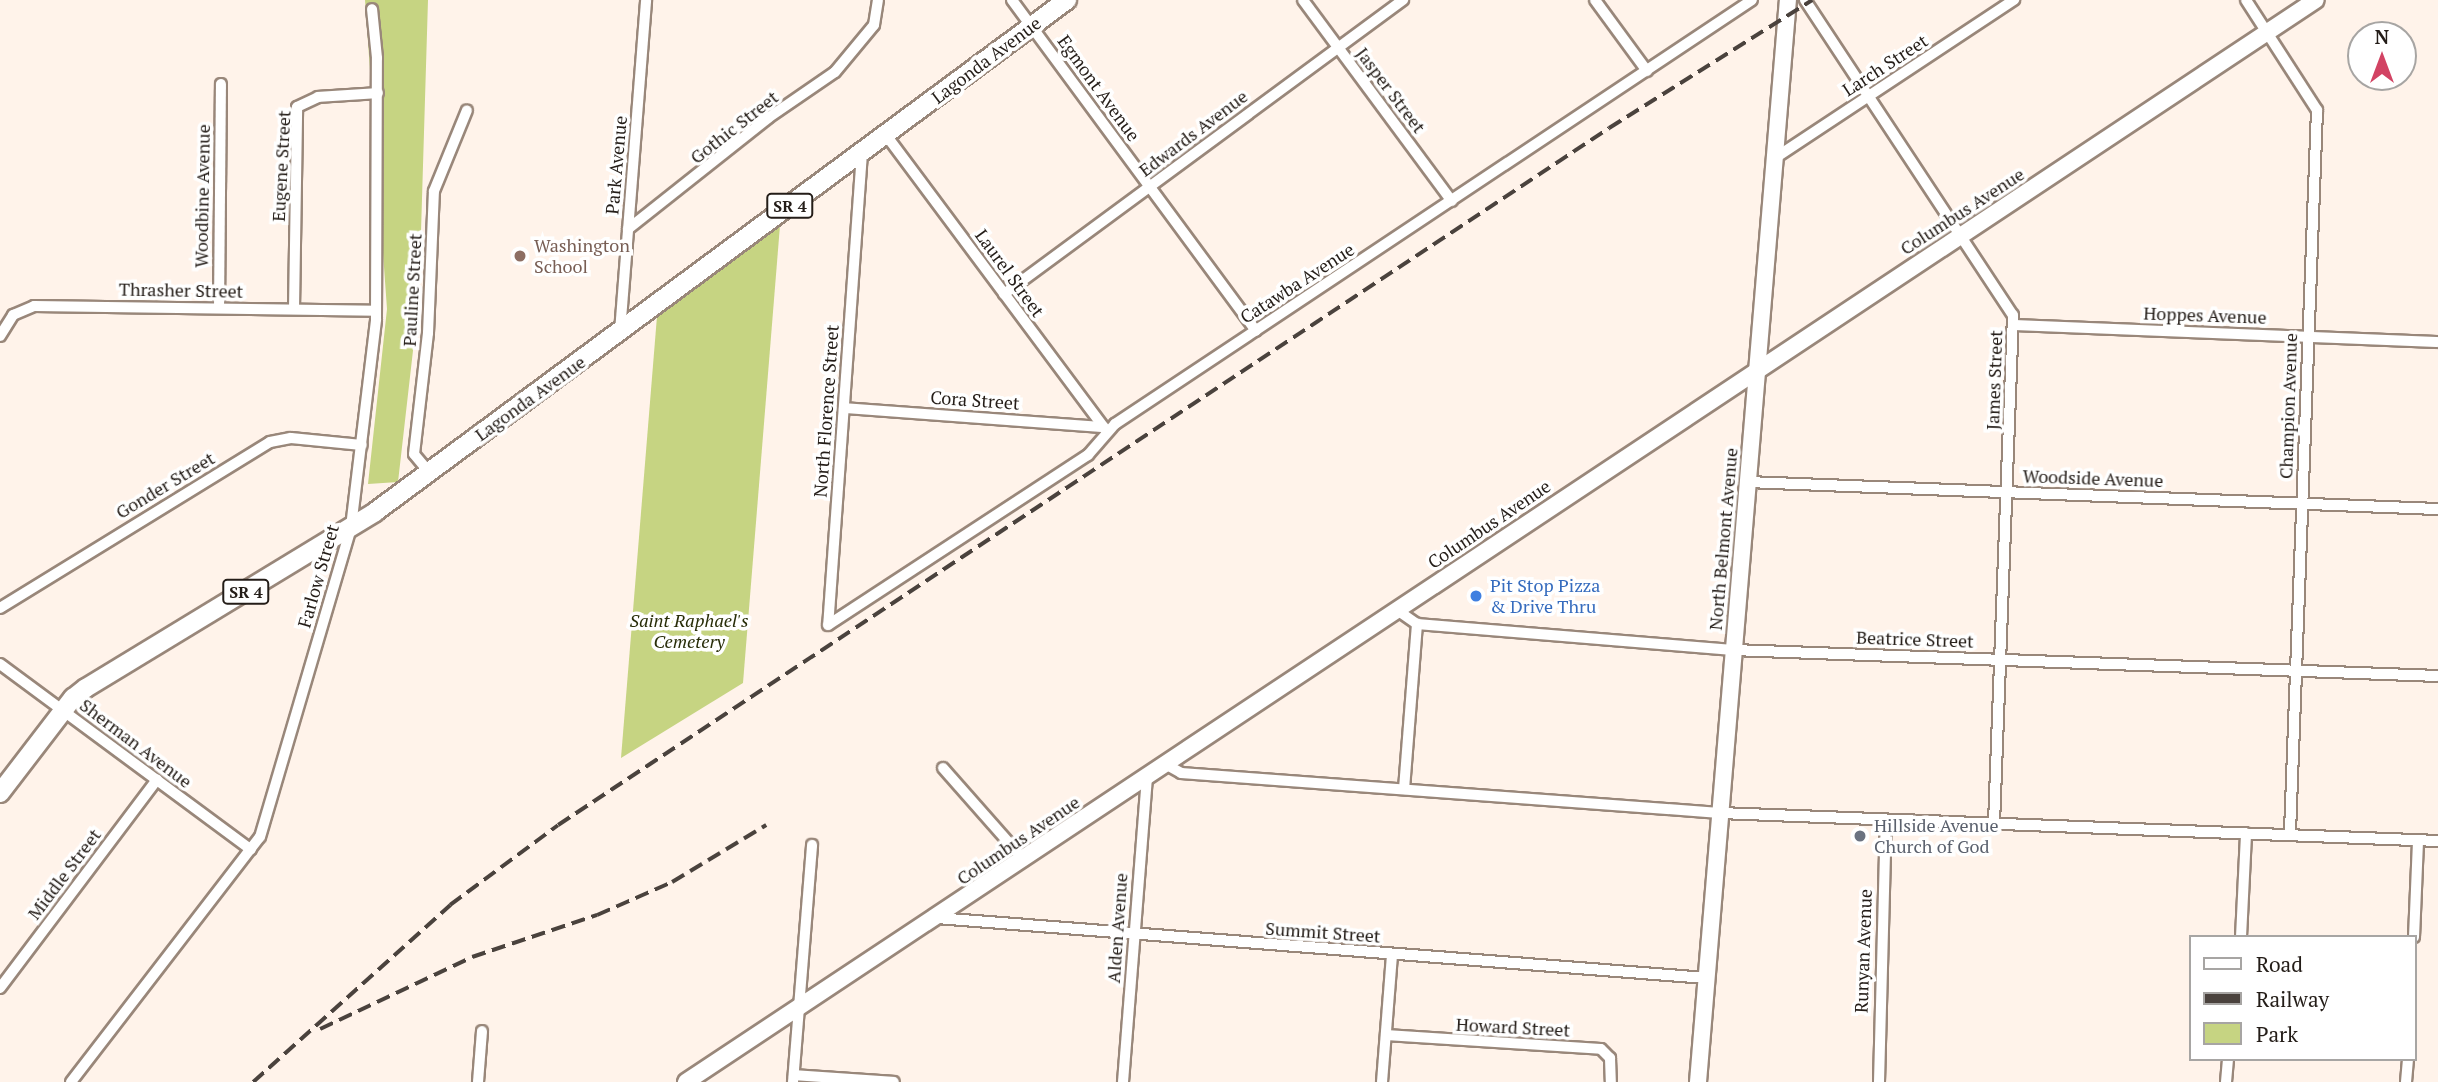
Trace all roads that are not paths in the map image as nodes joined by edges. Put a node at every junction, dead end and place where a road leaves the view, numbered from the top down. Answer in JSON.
{"nodes":[{"id":1,"x":646,"y":0,"type":"edge"},
{"id":2,"x":881,"y":0,"type":"edge"},
{"id":3,"x":1012,"y":0,"type":"edge"},
{"id":4,"x":1067,"y":0,"type":"edge"},
{"id":5,"x":1303,"y":0,"type":"edge"},
{"id":6,"x":1404,"y":0,"type":"edge"},
{"id":7,"x":1595,"y":0,"type":"edge"},
{"id":8,"x":1752,"y":0,"type":"edge"},
{"id":9,"x":1788,"y":0,"type":"edge"},
{"id":10,"x":1805,"y":0,"type":"edge"},
{"id":11,"x":2014,"y":0,"type":"edge"},
{"id":12,"x":2246,"y":0,"type":"edge"},
{"id":13,"x":2315,"y":0,"type":"edge"},
{"id":14,"x":372,"y":9,"type":"dead end"},
{"id":15,"x":1031,"y":26,"type":"junction"},
{"id":16,"x":2268,"y":32,"type":"junction"},
{"id":17,"x":1338,"y":48,"type":"junction"},
{"id":18,"x":1647,"y":71,"type":"junction"},
{"id":19,"x":221,"y":84,"type":"dead end"},
{"id":20,"x":378,"y":93,"type":"junction"},
{"id":21,"x":1870,"y":95,"type":"junction"},
{"id":22,"x":467,"y":110,"type":"dead end"},
{"id":23,"x":886,"y":135,"type":"junction"},
{"id":24,"x":862,"y":153,"type":"junction"},
{"id":25,"x":1775,"y":158,"type":"junction"},
{"id":26,"x":1150,"y":187,"type":"junction"},
{"id":27,"x":1452,"y":201,"type":"junction"},
{"id":28,"x":628,"y":229,"type":"junction"},
{"id":29,"x":1963,"y":234,"type":"junction"},
{"id":30,"x":1004,"y":294,"type":"junction"},
{"id":31,"x":219,"y":308,"type":"junction"},
{"id":32,"x":294,"y":309,"type":"junction"},
{"id":33,"x":376,"y":311,"type":"junction"},
{"id":34,"x":2013,"y":325,"type":"junction"},
{"id":35,"x":1256,"y":331,"type":"junction"},
{"id":36,"x":620,"y":332,"type":"junction"},
{"id":37,"x":0,"y":336,"type":"edge"},
{"id":38,"x":2308,"y":337,"type":"junction"},
{"id":39,"x":2438,"y":342,"type":"edge"},
{"id":40,"x":1757,"y":369,"type":"junction"},
{"id":41,"x":844,"y":408,"type":"junction"},
{"id":42,"x":1105,"y":429,"type":"junction"},
{"id":43,"x":362,"y":445,"type":"junction"},
{"id":44,"x":429,"y":472,"type":"junction"},
{"id":45,"x":1747,"y":482,"type":"junction"},
{"id":46,"x":2007,"y":492,"type":"junction"},
{"id":47,"x":2301,"y":504,"type":"junction"},
{"id":48,"x":2438,"y":509,"type":"edge"},
{"id":49,"x":351,"y":527,"type":"junction"},
{"id":50,"x":867,"y":599,"type":"joint"},
{"id":51,"x":0,"y":608,"type":"edge"},
{"id":52,"x":1397,"y":610,"type":"junction"},
{"id":53,"x":1418,"y":624,"type":"junction"},
{"id":54,"x":1733,"y":650,"type":"junction"},
{"id":55,"x":2000,"y":660,"type":"junction"},
{"id":56,"x":0,"y":664,"type":"edge"},
{"id":57,"x":2295,"y":671,"type":"junction"},
{"id":58,"x":2438,"y":676,"type":"edge"},
{"id":59,"x":63,"y":710,"type":"junction"},
{"id":60,"x":1165,"y":764,"type":"junction"},
{"id":61,"x":943,"y":768,"type":"dead end"},
{"id":62,"x":1147,"y":777,"type":"junction"},
{"id":63,"x":157,"y":780,"type":"junction"},
{"id":64,"x":1405,"y":789,"type":"junction"},
{"id":65,"x":0,"y":793,"type":"edge"},
{"id":66,"x":1720,"y":813,"type":"junction"},
{"id":67,"x":1886,"y":820,"type":"junction"},
{"id":68,"x":1994,"y":824,"type":"junction"},
{"id":69,"x":2246,"y":833,"type":"junction"},
{"id":70,"x":2290,"y":834,"type":"junction"},
{"id":71,"x":2418,"y":840,"type":"junction"},
{"id":72,"x":2438,"y":841,"type":"edge"},
{"id":73,"x":812,"y":845,"type":"dead end"},
{"id":74,"x":251,"y":850,"type":"junction"},
{"id":75,"x":1024,"y":860,"type":"junction"},
{"id":76,"x":937,"y":918,"type":"junction"},
{"id":77,"x":1134,"y":935,"type":"junction"},
{"id":78,"x":2241,"y":935,"type":"edge"},
{"id":79,"x":2414,"y":935,"type":"edge"},
{"id":80,"x":1392,"y":954,"type":"junction"},
{"id":81,"x":1707,"y":978,"type":"junction"},
{"id":82,"x":0,"y":988,"type":"edge"},
{"id":83,"x":799,"y":1008,"type":"junction"},
{"id":84,"x":482,"y":1031,"type":"dead end"},
{"id":85,"x":1386,"y":1035,"type":"junction"},
{"id":86,"x":2228,"y":1061,"type":"edge"},
{"id":87,"x":2408,"y":1061,"type":"edge"},
{"id":88,"x":793,"y":1078,"type":"edge"},
{"id":89,"x":71,"y":1082,"type":"edge"},
{"id":90,"x":478,"y":1082,"type":"edge"},
{"id":91,"x":686,"y":1082,"type":"edge"},
{"id":92,"x":894,"y":1082,"type":"edge"},
{"id":93,"x":1124,"y":1082,"type":"edge"},
{"id":94,"x":1382,"y":1082,"type":"edge"},
{"id":95,"x":1611,"y":1082,"type":"edge"},
{"id":96,"x":1698,"y":1082,"type":"edge"},
{"id":97,"x":1879,"y":1082,"type":"edge"},
{"id":98,"x":2226,"y":1082,"type":"edge"},
{"id":99,"x":2406,"y":1082,"type":"edge"}],
"edges":[{"from":1,"to":28,"type":"street","name":"Park Avenue"},
{"from":2,"to":28,"type":"street","name":"Gothic Street"},
{"from":3,"to":15,"type":"street","name":"Egmont Avenue"},
{"from":4,"to":15,"type":"main road","name":"Lagonda Avenue","number":"SR 4"},
{"from":5,"to":17,"type":"street","name":"Jasper Street"},
{"from":6,"to":17,"type":"street","name":"Edwards Avenue"},
{"from":7,"to":18,"type":"street"},
{"from":8,"to":18,"type":"street","name":"Catawba Avenue"},
{"from":9,"to":25,"type":"street","name":"North Belmont Avenue"},
{"from":10,"to":21,"type":"street","name":"James Street"},
{"from":11,"to":21,"type":"street","name":"Larch Street"},
{"from":12,"to":16,"type":"street","name":"Champion Avenue"},
{"from":13,"to":16,"type":"street","name":"Columbus Avenue"},
{"from":14,"to":20,"type":"street","name":"Farlow Street"},
{"from":15,"to":23,"type":"main road","name":"Lagonda Avenue","number":"SR 4"},
{"from":15,"to":26,"type":"street","name":"Egmont Avenue"},
{"from":16,"to":29,"type":"street","name":"Columbus Avenue"},
{"from":16,"to":38,"type":"street","name":"Champion Avenue"},
{"from":17,"to":26,"type":"street","name":"Edwards Avenue"},
{"from":17,"to":27,"type":"street","name":"Jasper Street"},
{"from":18,"to":27,"type":"street","name":"Catawba Avenue"},
{"from":19,"to":31,"type":"street","name":"Woodbine Avenue"},
{"from":20,"to":32,"type":"street","name":"Eugene Street"},
{"from":20,"to":33,"type":"street","name":"Farlow Street"},
{"from":21,"to":25,"type":"street","name":"Larch Street"},
{"from":21,"to":29,"type":"street","name":"James Street"},
{"from":22,"to":44,"type":"street","name":"Pauline Street"},
{"from":23,"to":24,"type":"main road","name":"Lagonda Avenue","number":"SR 4"},
{"from":23,"to":30,"type":"street","name":"Laurel Street"},
{"from":24,"to":36,"type":"main road","name":"Lagonda Avenue","number":"SR 4"},
{"from":24,"to":41,"type":"street","name":"North Florence Street"},
{"from":25,"to":40,"type":"street","name":"North Belmont Avenue"},
{"from":26,"to":30,"type":"street","name":"Edwards Avenue"},
{"from":26,"to":35,"type":"street","name":"Egmont Avenue"},
{"from":27,"to":35,"type":"street","name":"Catawba Avenue"},
{"from":28,"to":36,"type":"street","name":"Park Avenue"},
{"from":29,"to":34,"type":"street","name":"James Street"},
{"from":29,"to":40,"type":"street","name":"Columbus Avenue"},
{"from":30,"to":42,"type":"street","name":"Laurel Street"},
{"from":31,"to":32,"type":"street","name":"Thrasher Street"},
{"from":31,"to":37,"type":"street","name":"Thrasher Street"},
{"from":32,"to":33,"type":"street","name":"Thrasher Street"},
{"from":33,"to":43,"type":"street","name":"Farlow Street"},
{"from":34,"to":38,"type":"street","name":"Hoppes Avenue"},
{"from":34,"to":46,"type":"street","name":"James Street"},
{"from":35,"to":42,"type":"street","name":"Catawba Avenue"},
{"from":36,"to":44,"type":"main road","name":"Lagonda Avenue","number":"SR 4"},
{"from":38,"to":39,"type":"street","name":"Hoppes Avenue"},
{"from":38,"to":47,"type":"street","name":"Champion Avenue"},
{"from":40,"to":45,"type":"street","name":"North Belmont Avenue"},
{"from":40,"to":52,"type":"street","name":"Columbus Avenue"},
{"from":41,"to":42,"type":"street","name":"Cora Street"},
{"from":41,"to":50,"type":"street","name":"North Florence Street"},
{"from":42,"to":50,"type":"street","name":"Catawba Avenue"},
{"from":43,"to":49,"type":"street","name":"Farlow Street"},
{"from":43,"to":51,"type":"street","name":"Gonder Street"},
{"from":44,"to":49,"type":"main road","name":"Lagonda Avenue","number":"SR 4"},
{"from":45,"to":46,"type":"street","name":"Woodside Avenue"},
{"from":45,"to":54,"type":"street","name":"North Belmont Avenue"},
{"from":46,"to":47,"type":"street","name":"Woodside Avenue"},
{"from":46,"to":55,"type":"street","name":"James Street"},
{"from":47,"to":48,"type":"street","name":"Woodside Avenue"},
{"from":47,"to":57,"type":"street","name":"Champion Avenue"},
{"from":49,"to":59,"type":"main road","name":"Lagonda Avenue","number":"SR 4"},
{"from":49,"to":74,"type":"street","name":"Farlow Street"},
{"from":52,"to":53,"type":"street","name":"Beatrice Street"},
{"from":52,"to":60,"type":"street","name":"Columbus Avenue"},
{"from":53,"to":54,"type":"street","name":"Beatrice Street"},
{"from":53,"to":64,"type":"street"},
{"from":54,"to":55,"type":"street","name":"Beatrice Street"},
{"from":54,"to":66,"type":"street","name":"North Belmont Avenue"},
{"from":55,"to":57,"type":"street","name":"Beatrice Street"},
{"from":55,"to":68,"type":"street","name":"James Street"},
{"from":56,"to":59,"type":"street","name":"Sherman Avenue"},
{"from":57,"to":58,"type":"street","name":"Beatrice Street"},
{"from":57,"to":70,"type":"street","name":"Champion Avenue"},
{"from":59,"to":63,"type":"street","name":"Sherman Avenue"},
{"from":59,"to":65,"type":"main road","name":"Lagonda Avenue","number":"SR 4"},
{"from":60,"to":62,"type":"street","name":"Columbus Avenue"},
{"from":60,"to":64,"type":"street"},
{"from":61,"to":75,"type":"street"},
{"from":62,"to":75,"type":"street","name":"Columbus Avenue"},
{"from":62,"to":77,"type":"street","name":"Alden Avenue"},
{"from":63,"to":74,"type":"street","name":"Sherman Avenue"},
{"from":63,"to":82,"type":"street","name":"Middle Street"},
{"from":64,"to":66,"type":"street"},
{"from":66,"to":67,"type":"street"},
{"from":66,"to":81,"type":"street","name":"North Belmont Avenue"},
{"from":67,"to":68,"type":"street"},
{"from":67,"to":97,"type":"street","name":"Runyan Avenue"},
{"from":68,"to":69,"type":"street"},
{"from":69,"to":70,"type":"street"},
{"from":69,"to":78,"type":"street"},
{"from":70,"to":71,"type":"street"},
{"from":71,"to":72,"type":"street"},
{"from":71,"to":79,"type":"street"},
{"from":73,"to":83,"type":"street"},
{"from":74,"to":89,"type":"street","name":"Farlow Street"},
{"from":75,"to":76,"type":"street","name":"Columbus Avenue"},
{"from":76,"to":77,"type":"street","name":"Summit Street"},
{"from":76,"to":83,"type":"street","name":"Columbus Avenue"},
{"from":77,"to":80,"type":"street","name":"Summit Street"},
{"from":77,"to":93,"type":"street","name":"Alden Avenue"},
{"from":80,"to":81,"type":"street","name":"Summit Street"},
{"from":80,"to":85,"type":"street"},
{"from":81,"to":96,"type":"street","name":"North Belmont Avenue"},
{"from":83,"to":88,"type":"street"},
{"from":83,"to":91,"type":"street","name":"Columbus Avenue"},
{"from":84,"to":90,"type":"street"},
{"from":85,"to":94,"type":"street"},
{"from":85,"to":95,"type":"street","name":"Howard Street"},
{"from":86,"to":98,"type":"street"},
{"from":87,"to":99,"type":"street"},
{"from":88,"to":92,"type":"street"}]}
